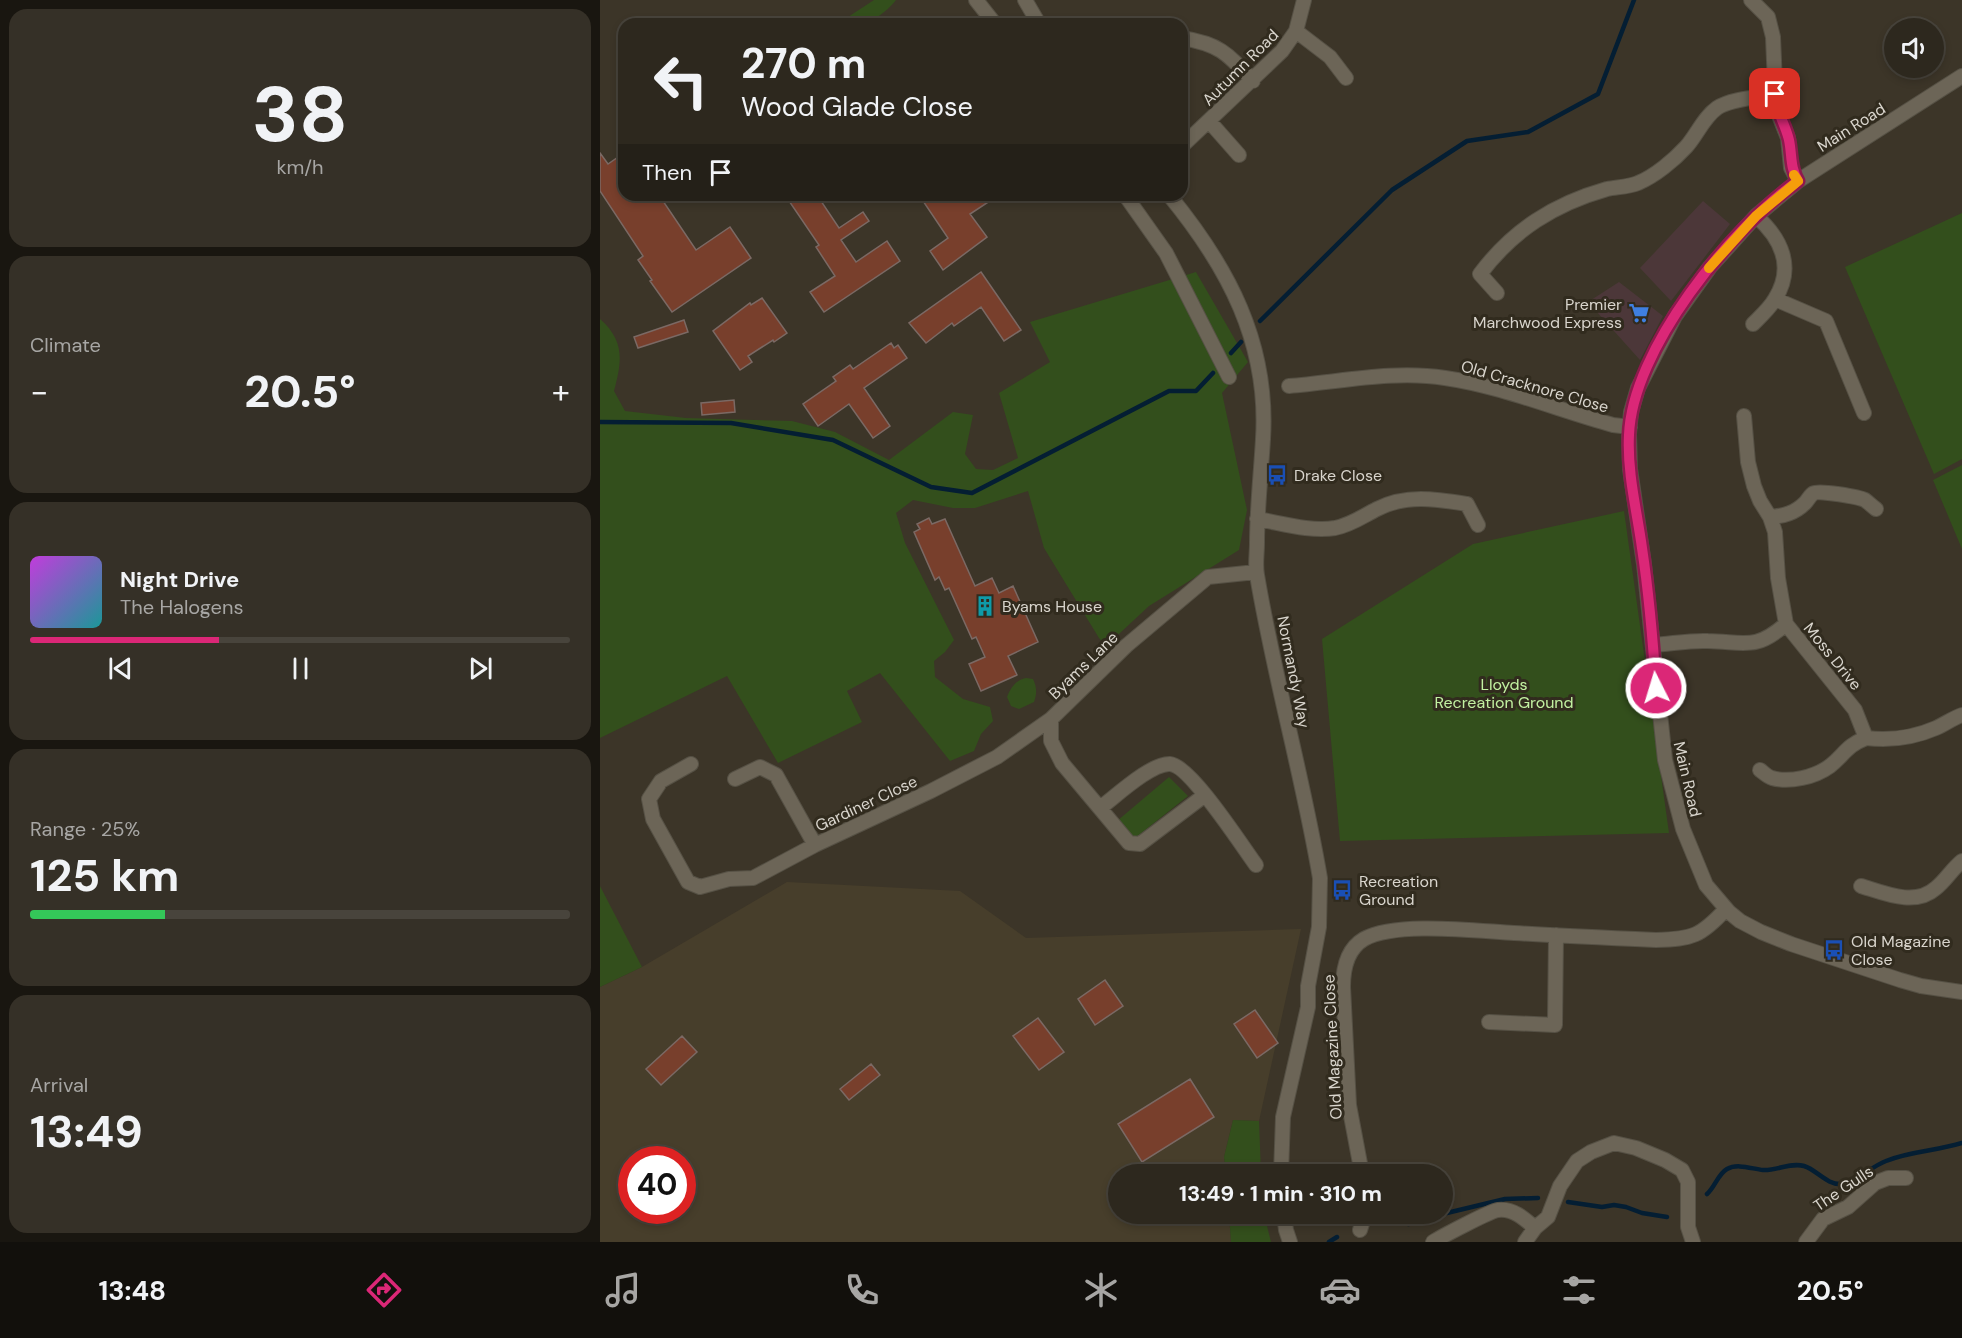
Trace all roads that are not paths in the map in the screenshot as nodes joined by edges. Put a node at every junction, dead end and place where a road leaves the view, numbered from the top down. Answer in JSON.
{"nodes":[{"id":1,"x":976,"y":0,"type":"edge"},
{"id":2,"x":1025,"y":0,"type":"edge"},
{"id":3,"x":1304,"y":0,"type":"edge"},
{"id":4,"x":1751,"y":0,"type":"edge"},
{"id":5,"x":990,"y":18,"type":"edge"},
{"id":6,"x":1036,"y":18,"type":"edge"},
{"id":7,"x":1296,"y":31,"type":"junction"},
{"id":8,"x":1188,"y":39,"type":"edge"},
{"id":9,"x":1962,"y":76,"type":"edge"},
{"id":10,"x":1346,"y":78,"type":"dead end"},
{"id":11,"x":1253,"y":81,"type":"junction"},
{"id":12,"x":1775,"y":94,"type":"junction"},
{"id":13,"x":1209,"y":122,"type":"junction"},
{"id":14,"x":1188,"y":141,"type":"edge"},
{"id":15,"x":1239,"y":155,"type":"dead end"},
{"id":16,"x":1798,"y":181,"type":"junction"},
{"id":17,"x":1129,"y":201,"type":"edge"},
{"id":18,"x":1174,"y":201,"type":"edge"},
{"id":19,"x":1756,"y":216,"type":"junction"},
{"id":20,"x":1497,"y":293,"type":"dead end"},
{"id":21,"x":1776,"y":299,"type":"junction"},
{"id":22,"x":1753,"y":324,"type":"dead end"},
{"id":23,"x":1229,"y":377,"type":"dead end"},
{"id":24,"x":1289,"y":386,"type":"dead end"},
{"id":25,"x":1864,"y":413,"type":"dead end"},
{"id":26,"x":1744,"y":416,"type":"dead end"},
{"id":27,"x":1630,"y":427,"type":"junction"},
{"id":28,"x":1876,"y":509,"type":"dead end"},
{"id":29,"x":1770,"y":517,"type":"junction"},
{"id":30,"x":1257,"y":519,"type":"junction"},
{"id":31,"x":1478,"y":525,"type":"dead end"},
{"id":32,"x":1256,"y":572,"type":"junction"},
{"id":33,"x":1786,"y":624,"type":"junction"},
{"id":34,"x":1653,"y":645,"type":"junction"},
{"id":35,"x":1962,"y":715,"type":"edge"},
{"id":36,"x":1051,"y":719,"type":"junction"},
{"id":37,"x":1866,"y":738,"type":"junction"},
{"id":38,"x":691,"y":764,"type":"dead end"},
{"id":39,"x":1760,"y":770,"type":"dead end"},
{"id":40,"x":735,"y":779,"type":"dead end"},
{"id":41,"x":931,"y":791,"type":"joint"},
{"id":42,"x":1205,"y":795,"type":"junction"},
{"id":43,"x":1100,"y":808,"type":"junction"},
{"id":44,"x":815,"y":845,"type":"junction"},
{"id":45,"x":1962,"y":861,"type":"edge"},
{"id":46,"x":1256,"y":865,"type":"dead end"},
{"id":47,"x":1861,"y":886,"type":"dead end"},
{"id":48,"x":1726,"y":909,"type":"junction"},
{"id":49,"x":1556,"y":935,"type":"junction"},
{"id":50,"x":1962,"y":992,"type":"edge"},
{"id":51,"x":1489,"y":1022,"type":"dead end"},
{"id":52,"x":1281,"y":1164,"type":"edge"},
{"id":53,"x":1360,"y":1164,"type":"edge"},
{"id":54,"x":1906,"y":1178,"type":"dead end"},
{"id":55,"x":1285,"y":1224,"type":"edge"},
{"id":56,"x":1362,"y":1224,"type":"edge"},
{"id":57,"x":1535,"y":1228,"type":"junction"},
{"id":58,"x":1360,"y":1230,"type":"dead end"},
{"id":59,"x":1290,"y":1242,"type":"edge"},
{"id":60,"x":1433,"y":1242,"type":"edge"},
{"id":61,"x":1525,"y":1242,"type":"edge"},
{"id":62,"x":1693,"y":1242,"type":"edge"},
{"id":63,"x":1806,"y":1242,"type":"edge"}],
"edges":[{"from":1,"to":5,"type":"street"},
{"from":2,"to":6,"type":"street"},
{"from":3,"to":7,"type":"street","name":"Autumn Road"},
{"from":4,"to":12,"type":"street"},
{"from":7,"to":10,"type":"street"},
{"from":7,"to":11,"type":"street","name":"Autumn Road"},
{"from":8,"to":11,"type":"street"},
{"from":9,"to":16,"type":"street","name":"Main Road"},
{"from":11,"to":13,"type":"street","name":"Autumn Road"},
{"from":12,"to":16,"type":"street"},
{"from":12,"to":20,"type":"street"},
{"from":13,"to":14,"type":"street","name":"Autumn Road"},
{"from":13,"to":15,"type":"street"},
{"from":16,"to":19,"type":"street","name":"Main Road"},
{"from":17,"to":23,"type":"street"},
{"from":18,"to":30,"type":"street","name":"Normandy Way"},
{"from":19,"to":21,"type":"street"},
{"from":19,"to":27,"type":"street","name":"Main Road"},
{"from":21,"to":22,"type":"street"},
{"from":21,"to":25,"type":"street"},
{"from":24,"to":27,"type":"street","name":"Old Cracknore Close"},
{"from":26,"to":29,"type":"street"},
{"from":27,"to":34,"type":"street","name":"Main Road"},
{"from":28,"to":29,"type":"street"},
{"from":29,"to":33,"type":"street"},
{"from":30,"to":31,"type":"street"},
{"from":30,"to":32,"type":"street","name":"Normandy Way"},
{"from":32,"to":36,"type":"street","name":"Byams Lane"},
{"from":32,"to":52,"type":"street","name":"Normandy Way"},
{"from":33,"to":34,"type":"street","name":"Moss Drive"},
{"from":33,"to":37,"type":"street","name":"Moss Drive"},
{"from":34,"to":48,"type":"street","name":"Main Road"},
{"from":35,"to":37,"type":"street"},
{"from":36,"to":41,"type":"street","name":"Byams Lane"},
{"from":36,"to":43,"type":"street"},
{"from":37,"to":39,"type":"street"},
{"from":38,"to":44,"type":"street","name":"Gardiner Close"},
{"from":40,"to":44,"type":"street","name":"Gardiner Close"},
{"from":41,"to":44,"type":"street","name":"Gardiner Close"},
{"from":42,"to":43,"type":"street"},
{"from":42,"to":43,"type":"street"},
{"from":42,"to":46,"type":"street"},
{"from":45,"to":47,"type":"street"},
{"from":48,"to":49,"type":"street","name":"Old Magazine Close"},
{"from":48,"to":50,"type":"street","name":"Main Road"},
{"from":49,"to":51,"type":"street"},
{"from":49,"to":53,"type":"street","name":"Old Magazine Close"},
{"from":54,"to":63,"type":"street","name":"The Gulls"},
{"from":55,"to":59,"type":"street"},
{"from":56,"to":58,"type":"street"},
{"from":57,"to":60,"type":"street"},
{"from":57,"to":61,"type":"street"},
{"from":57,"to":62,"type":"street"}]}
